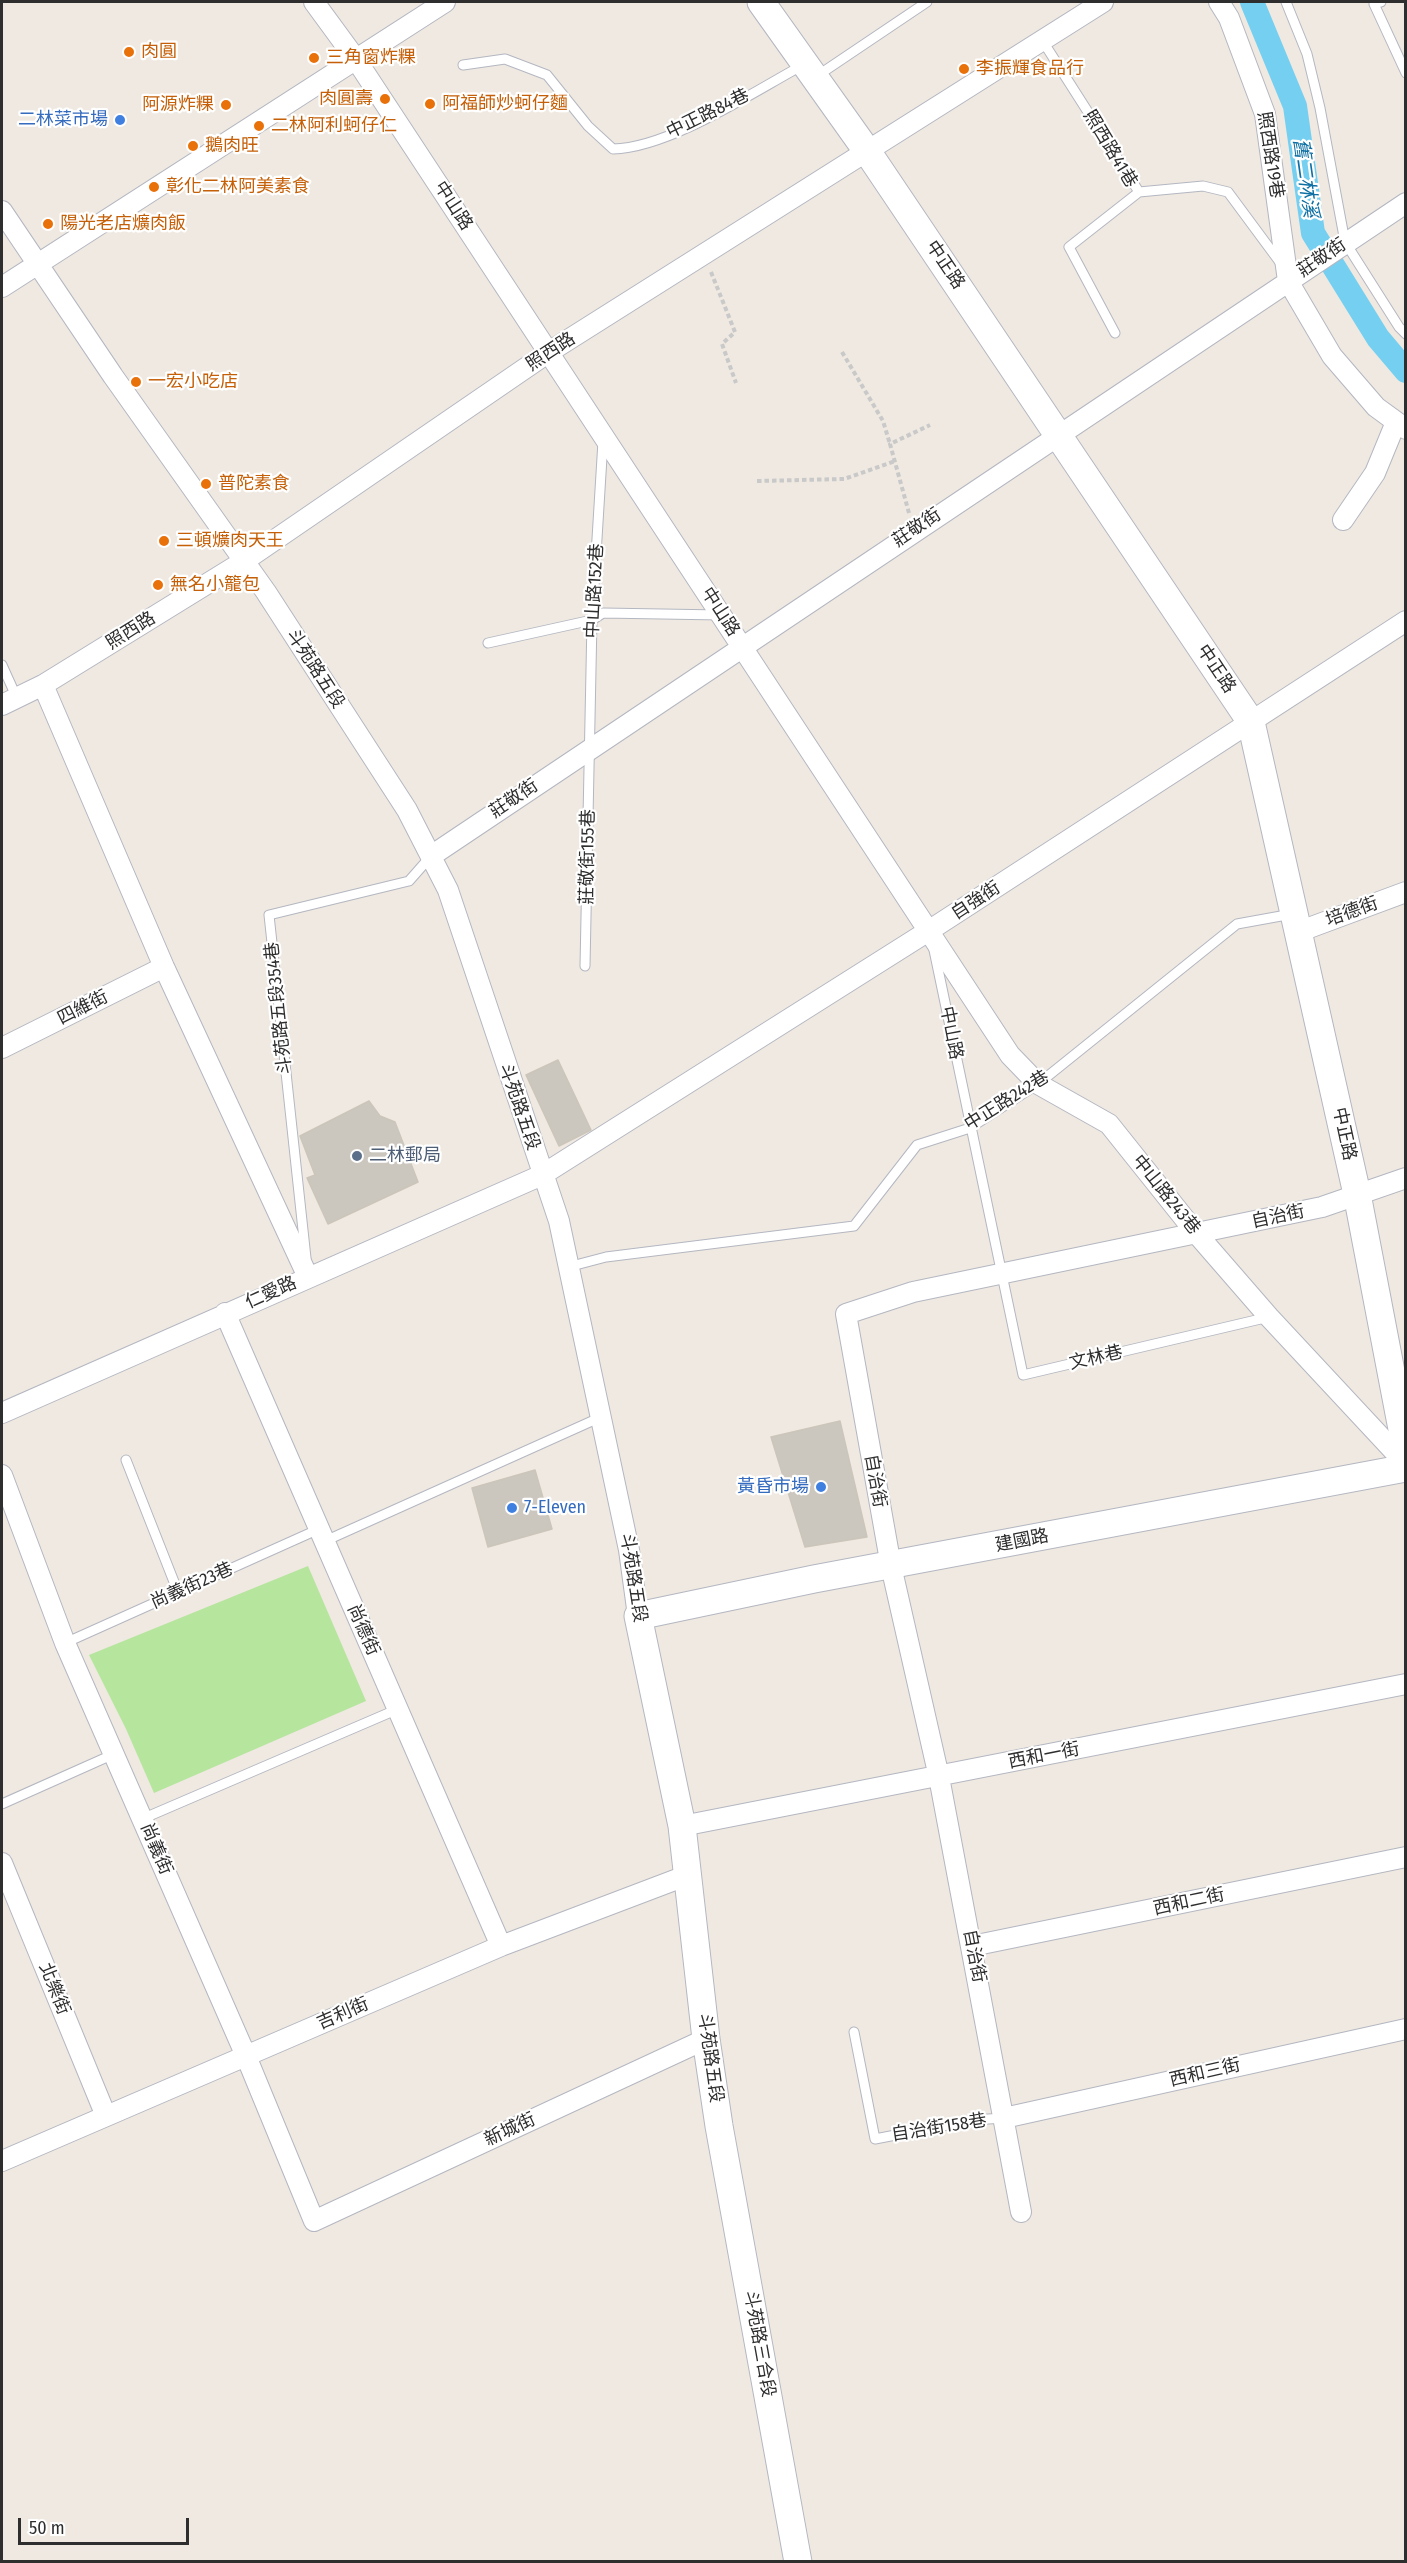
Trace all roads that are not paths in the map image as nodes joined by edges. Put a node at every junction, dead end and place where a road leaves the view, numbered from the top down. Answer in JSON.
{"nodes":[{"id":1,"x":314,"y":2,"type":"edge"},
{"id":2,"x":445,"y":2,"type":"edge"},
{"id":3,"x":761,"y":2,"type":"edge"},
{"id":4,"x":927,"y":2,"type":"edge"},
{"id":5,"x":1103,"y":2,"type":"edge"},
{"id":6,"x":1219,"y":2,"type":"edge"},
{"id":7,"x":1286,"y":2,"type":"edge"},
{"id":8,"x":1381,"y":2,"type":"edge"},
{"id":9,"x":1042,"y":40,"type":"junction"},
{"id":10,"x":355,"y":58,"type":"junction"},
{"id":11,"x":464,"y":65,"type":"dead end"},
{"id":12,"x":810,"y":71,"type":"junction"},
{"id":13,"x":1406,"y":73,"type":"edge"},
{"id":14,"x":867,"y":151,"type":"junction"},
{"id":15,"x":1139,"y":192,"type":"junction"},
{"id":16,"x":1404,"y":206,"type":"edge"},
{"id":17,"x":2,"y":211,"type":"edge"},
{"id":18,"x":1344,"y":242,"type":"junction"},
{"id":19,"x":37,"y":263,"type":"junction"},
{"id":20,"x":1287,"y":277,"type":"junction"},
{"id":21,"x":2,"y":287,"type":"edge"},
{"id":22,"x":1115,"y":333,"type":"dead end"},
{"id":23,"x":1406,"y":334,"type":"edge"},
{"id":24,"x":549,"y":352,"type":"junction"},
{"id":25,"x":1401,"y":425,"type":"edge"},
{"id":26,"x":1060,"y":434,"type":"junction"},
{"id":27,"x":604,"y":435,"type":"junction"},
{"id":28,"x":1343,"y":520,"type":"dead end"},
{"id":29,"x":244,"y":561,"type":"junction"},
{"id":30,"x":722,"y":615,"type":"junction"},
{"id":31,"x":592,"y":620,"type":"junction"},
{"id":32,"x":1406,"y":621,"type":"edge"},
{"id":33,"x":488,"y":643,"type":"dead end"},
{"id":34,"x":742,"y":645,"type":"junction"},
{"id":35,"x":2,"y":665,"type":"edge"},
{"id":36,"x":43,"y":685,"type":"junction"},
{"id":37,"x":9,"y":701,"type":"edge"},
{"id":38,"x":1251,"y":722,"type":"junction"},
{"id":39,"x":591,"y":747,"type":"junction"},
{"id":40,"x":430,"y":856,"type":"junction"},
{"id":41,"x":1406,"y":892,"type":"edge"},
{"id":42,"x":1296,"y":923,"type":"junction"},
{"id":43,"x":930,"y":930,"type":"junction"},
{"id":44,"x":585,"y":966,"type":"dead end"},
{"id":45,"x":164,"y":967,"type":"junction"},
{"id":46,"x":2,"y":1048,"type":"edge"},
{"id":47,"x":1038,"y":1084,"type":"junction"},
{"id":48,"x":970,"y":1128,"type":"junction"},
{"id":49,"x":542,"y":1175,"type":"junction"},
{"id":50,"x":1406,"y":1178,"type":"edge"},
{"id":51,"x":1357,"y":1194,"type":"junction"},
{"id":52,"x":1196,"y":1233,"type":"junction"},
{"id":53,"x":568,"y":1267,"type":"junction"},
{"id":54,"x":1000,"y":1274,"type":"junction"},
{"id":55,"x":308,"y":1277,"type":"junction"},
{"id":56,"x":225,"y":1313,"type":"junction"},
{"id":57,"x":1269,"y":1317,"type":"junction"},
{"id":58,"x":2,"y":1413,"type":"edge"},
{"id":59,"x":601,"y":1417,"type":"junction"},
{"id":60,"x":1406,"y":1450,"type":"edge"},
{"id":61,"x":126,"y":1460,"type":"dead end"},
{"id":62,"x":1406,"y":1466,"type":"edge"},
{"id":63,"x":2,"y":1475,"type":"edge"},
{"id":64,"x":322,"y":1535,"type":"junction"},
{"id":65,"x":891,"y":1566,"type":"junction"},
{"id":66,"x":178,"y":1592,"type":"junction"},
{"id":67,"x":638,"y":1616,"type":"junction"},
{"id":68,"x":65,"y":1643,"type":"junction"},
{"id":69,"x":1406,"y":1684,"type":"edge"},
{"id":70,"x":398,"y":1709,"type":"junction"},
{"id":71,"x":114,"y":1754,"type":"junction"},
{"id":72,"x":939,"y":1777,"type":"junction"},
{"id":73,"x":2,"y":1804,"type":"edge"},
{"id":74,"x":142,"y":1819,"type":"junction"},
{"id":75,"x":682,"y":1826,"type":"junction"},
{"id":76,"x":1406,"y":1857,"type":"edge"},
{"id":77,"x":2,"y":1863,"type":"edge"},
{"id":78,"x":688,"y":1875,"type":"junction"},
{"id":79,"x":501,"y":1947,"type":"junction"},
{"id":80,"x":972,"y":1947,"type":"junction"},
{"id":81,"x":1406,"y":2029,"type":"edge"},
{"id":82,"x":854,"y":2032,"type":"dead end"},
{"id":83,"x":706,"y":2039,"type":"junction"},
{"id":84,"x":246,"y":2056,"type":"junction"},
{"id":85,"x":106,"y":2116,"type":"junction"},
{"id":86,"x":1004,"y":2118,"type":"junction"},
{"id":87,"x":719,"y":2126,"type":"joint"},
{"id":88,"x":2,"y":2162,"type":"edge"},
{"id":89,"x":1021,"y":2212,"type":"dead end"},
{"id":90,"x":314,"y":2221,"type":"joint"},
{"id":91,"x":798,"y":2562,"type":"edge"}],
"edges":[{"from":1,"to":10,"type":"street","name":"中山路"},
{"from":2,"to":10,"type":"street"},
{"from":3,"to":12,"type":"main road","name":"中正路"},
{"from":4,"to":12,"type":"lane","name":"中正路84巷"},
{"from":5,"to":9,"type":"street","name":"照西路"},
{"from":6,"to":20,"type":"street","name":"照西路19巷"},
{"from":7,"to":18,"type":"lane"},
{"from":8,"to":13,"type":"lane"},
{"from":9,"to":14,"type":"street","name":"照西路"},
{"from":9,"to":15,"type":"lane","name":"照西路41巷"},
{"from":10,"to":19,"type":"street"},
{"from":10,"to":24,"type":"street","name":"中山路"},
{"from":11,"to":12,"type":"lane","name":"中正路84巷"},
{"from":12,"to":14,"type":"main road","name":"中正路"},
{"from":14,"to":24,"type":"street","name":"照西路"},
{"from":14,"to":26,"type":"main road","name":"中正路"},
{"from":15,"to":20,"type":"lane"},
{"from":15,"to":22,"type":"lane","name":"照西路41巷"},
{"from":16,"to":18,"type":"street","name":"莊敬街"},
{"from":17,"to":19,"type":"street","name":"斗苑路五段"},
{"from":18,"to":20,"type":"street","name":"莊敬街"},
{"from":18,"to":23,"type":"lane"},
{"from":19,"to":21,"type":"street"},
{"from":19,"to":29,"type":"street","name":"斗苑路五段"},
{"from":20,"to":25,"type":"street"},
{"from":20,"to":26,"type":"street","name":"莊敬街"},
{"from":24,"to":27,"type":"street","name":"中山路"},
{"from":24,"to":29,"type":"street","name":"照西路"},
{"from":25,"to":28,"type":"street"},
{"from":26,"to":34,"type":"street","name":"莊敬街"},
{"from":26,"to":38,"type":"main road","name":"中正路"},
{"from":27,"to":30,"type":"street","name":"中山路"},
{"from":27,"to":31,"type":"lane","name":"中山路152巷"},
{"from":29,"to":36,"type":"street","name":"照西路"},
{"from":29,"to":40,"type":"street","name":"斗苑路五段"},
{"from":30,"to":31,"type":"lane"},
{"from":30,"to":34,"type":"street","name":"中山路"},
{"from":31,"to":33,"type":"lane"},
{"from":31,"to":39,"type":"lane","name":"中山路152巷"},
{"from":32,"to":38,"type":"street","name":"自強街"},
{"from":34,"to":39,"type":"street","name":"莊敬街"},
{"from":34,"to":43,"type":"street","name":"中山路"},
{"from":35,"to":37,"type":"lane"},
{"from":36,"to":37,"type":"street","name":"照西路"},
{"from":36,"to":45,"type":"street"},
{"from":38,"to":42,"type":"main road","name":"中正路"},
{"from":38,"to":43,"type":"street","name":"自強街"},
{"from":39,"to":40,"type":"street","name":"莊敬街"},
{"from":39,"to":44,"type":"lane","name":"莊敬街155巷"},
{"from":40,"to":49,"type":"street","name":"斗苑路五段"},
{"from":40,"to":55,"type":"lane","name":"斗苑路五段354巷"},
{"from":41,"to":42,"type":"street","name":"培德街"},
{"from":42,"to":47,"type":"lane","name":"中正路242巷"},
{"from":42,"to":51,"type":"main road","name":"中正路"},
{"from":43,"to":47,"type":"street","name":"中山路243巷"},
{"from":43,"to":48,"type":"lane","name":"中山路"},
{"from":43,"to":49,"type":"street","name":"自強街"},
{"from":45,"to":46,"type":"street","name":"四維街"},
{"from":45,"to":55,"type":"street"},
{"from":47,"to":48,"type":"lane","name":"中正路242巷"},
{"from":47,"to":52,"type":"street","name":"中山路243巷"},
{"from":48,"to":53,"type":"lane","name":"中正路242巷"},
{"from":48,"to":54,"type":"lane","name":"中山路"},
{"from":49,"to":53,"type":"street","name":"斗苑路五段"},
{"from":49,"to":55,"type":"street","name":"仁愛路"},
{"from":50,"to":51,"type":"street","name":"自治街"},
{"from":51,"to":52,"type":"street","name":"自治街"},
{"from":51,"to":60,"type":"main road","name":"中正路"},
{"from":52,"to":54,"type":"street","name":"自治街"},
{"from":52,"to":57,"type":"street","name":"中山路243巷"},
{"from":53,"to":59,"type":"street","name":"斗苑路五段"},
{"from":54,"to":57,"type":"lane","name":"文林巷"},
{"from":54,"to":65,"type":"street","name":"自治街"},
{"from":55,"to":56,"type":"street","name":"仁愛路"},
{"from":56,"to":58,"type":"street","name":"仁愛路"},
{"from":56,"to":64,"type":"street","name":"尚德街"},
{"from":57,"to":62,"type":"street","name":"中山路243巷"},
{"from":59,"to":64,"type":"lane","name":"尚義街23巷"},
{"from":59,"to":67,"type":"street","name":"斗苑路五段"},
{"from":61,"to":66,"type":"lane"},
{"from":62,"to":65,"type":"main road","name":"建國路"},
{"from":63,"to":68,"type":"street","name":"尚義街"},
{"from":64,"to":66,"type":"lane","name":"尚義街23巷"},
{"from":64,"to":70,"type":"street","name":"尚德街"},
{"from":65,"to":67,"type":"main road","name":"建國路"},
{"from":65,"to":72,"type":"street","name":"自治街"},
{"from":66,"to":68,"type":"lane","name":"尚義街23巷"},
{"from":67,"to":75,"type":"main road","name":"斗苑路五段"},
{"from":68,"to":71,"type":"street","name":"尚義街"},
{"from":69,"to":72,"type":"street","name":"西和一街"},
{"from":70,"to":74,"type":"lane"},
{"from":70,"to":79,"type":"street","name":"尚德街"},
{"from":71,"to":73,"type":"lane"},
{"from":71,"to":74,"type":"street","name":"尚義街"},
{"from":72,"to":75,"type":"street","name":"西和一街"},
{"from":72,"to":80,"type":"street","name":"自治街"},
{"from":74,"to":84,"type":"street","name":"尚義街"},
{"from":75,"to":78,"type":"main road","name":"斗苑路五段"},
{"from":76,"to":80,"type":"street","name":"西和二街"},
{"from":77,"to":85,"type":"street","name":"北樂街"},
{"from":78,"to":79,"type":"street","name":"吉利街"},
{"from":78,"to":83,"type":"main road","name":"斗苑路五段"},
{"from":79,"to":84,"type":"street","name":"吉利街"},
{"from":80,"to":86,"type":"street","name":"自治街"},
{"from":81,"to":86,"type":"street","name":"西和三街"},
{"from":82,"to":86,"type":"lane","name":"自治街158巷"},
{"from":83,"to":87,"type":"main road","name":"斗苑路五段"},
{"from":83,"to":90,"type":"street","name":"新城街"},
{"from":84,"to":85,"type":"street","name":"吉利街"},
{"from":84,"to":90,"type":"street","name":"尚義街"},
{"from":85,"to":88,"type":"street","name":"吉利街"},
{"from":86,"to":89,"type":"street","name":"自治街"},
{"from":87,"to":91,"type":"main road","name":"斗苑路三合段"}]}
